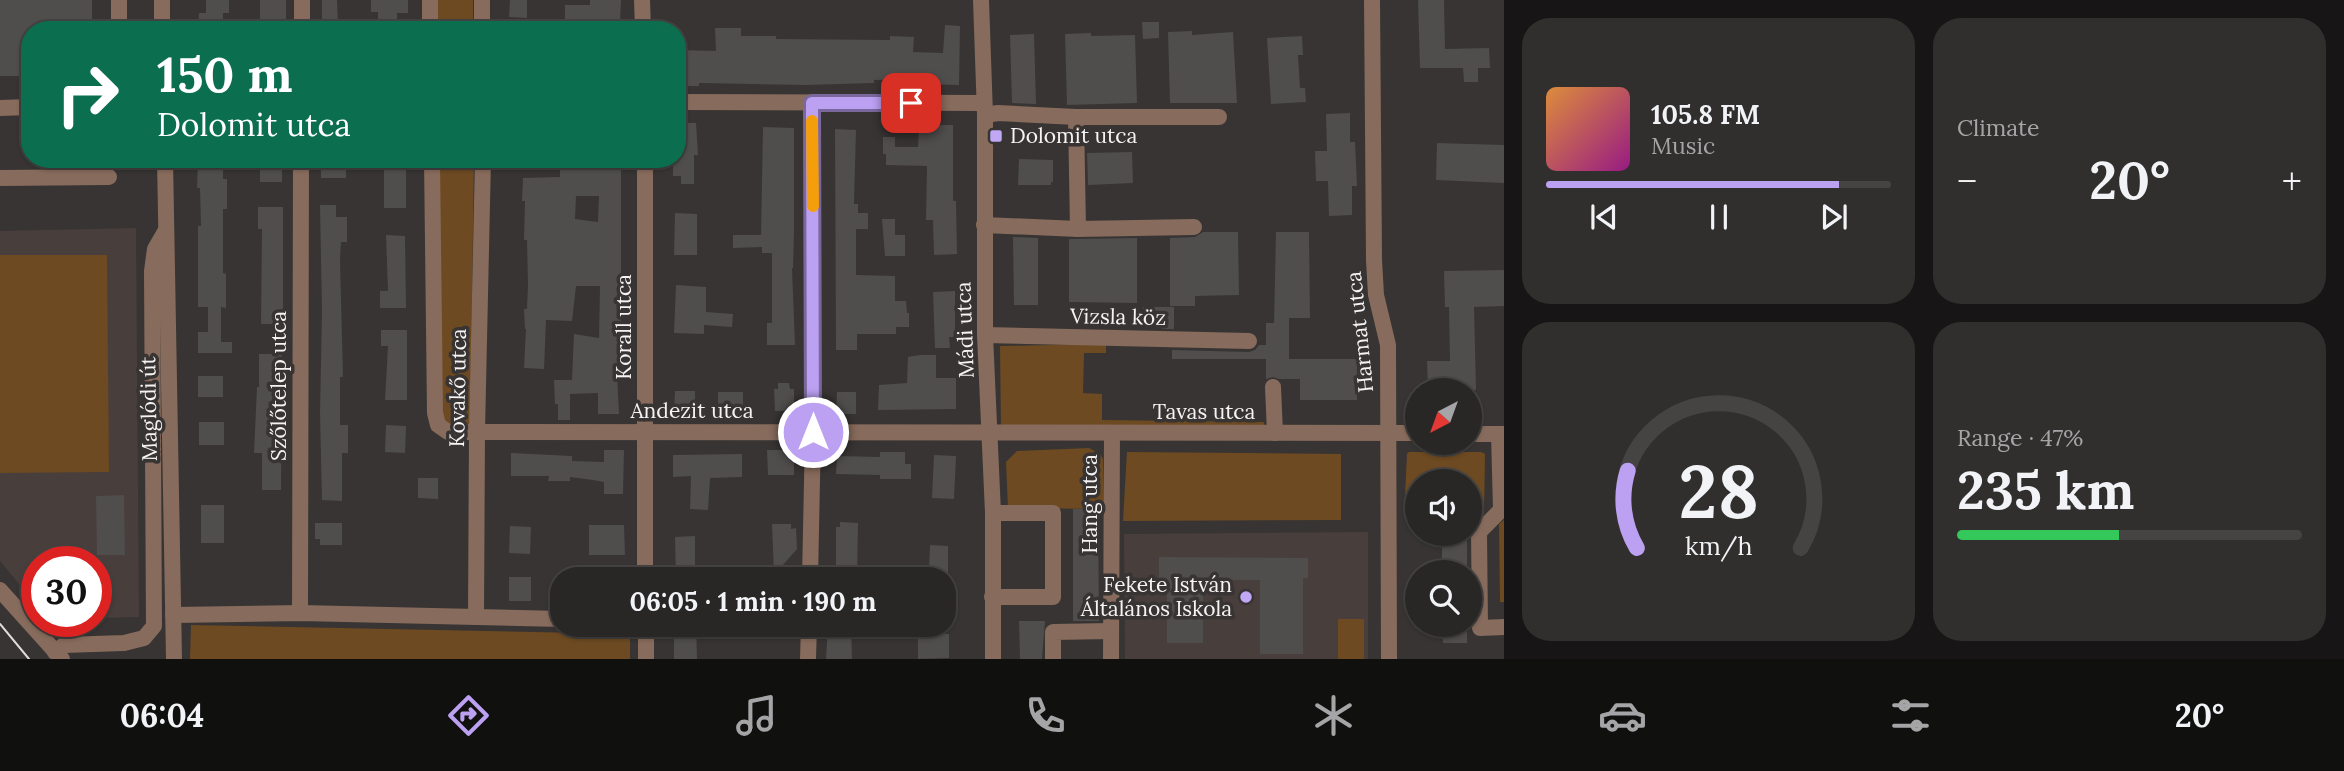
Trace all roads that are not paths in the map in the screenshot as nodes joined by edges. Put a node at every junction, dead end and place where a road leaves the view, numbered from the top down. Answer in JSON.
{"nodes":[{"id":1,"x":119,"y":0,"type":"edge"},
{"id":2,"x":162,"y":0,"type":"edge"},
{"id":3,"x":302,"y":0,"type":"edge"},
{"id":4,"x":430,"y":0,"type":"edge"},
{"id":5,"x":482,"y":0,"type":"edge"},
{"id":6,"x":642,"y":0,"type":"edge"},
{"id":7,"x":981,"y":0,"type":"edge"},
{"id":8,"x":1372,"y":0,"type":"edge"},
{"id":9,"x":119,"y":21,"type":"edge"},
{"id":10,"x":162,"y":21,"type":"edge"},
{"id":11,"x":302,"y":21,"type":"edge"},
{"id":12,"x":430,"y":21,"type":"edge"},
{"id":13,"x":482,"y":21,"type":"edge"},
{"id":14,"x":643,"y":21,"type":"edge"},
{"id":15,"x":686,"y":102,"type":"edge"},
{"id":16,"x":812,"y":103,"type":"junction"},
{"id":17,"x":21,"y":107,"type":"edge"},
{"id":18,"x":0,"y":108,"type":"edge"},
{"id":19,"x":984,"y":109,"type":"junction"},
{"id":20,"x":1076,"y":117,"type":"junction"},
{"id":21,"x":1219,"y":117,"type":"dead end"},
{"id":22,"x":165,"y":168,"type":"edge"},
{"id":23,"x":301,"y":168,"type":"edge"},
{"id":24,"x":432,"y":168,"type":"edge"},
{"id":25,"x":483,"y":168,"type":"edge"},
{"id":26,"x":645,"y":168,"type":"edge"},
{"id":27,"x":109,"y":177,"type":"dead end"},
{"id":28,"x":0,"y":178,"type":"edge"},
{"id":29,"x":984,"y":225,"type":"junction"},
{"id":30,"x":1194,"y":227,"type":"dead end"},
{"id":31,"x":1078,"y":229,"type":"junction"},
{"id":32,"x":166,"y":230,"type":"junction"},
{"id":33,"x":985,"y":335,"type":"junction"},
{"id":34,"x":1249,"y":341,"type":"dead end"},
{"id":35,"x":1273,"y":387,"type":"dead end"},
{"id":36,"x":477,"y":431,"type":"junction"},
{"id":37,"x":645,"y":432,"type":"junction"},
{"id":38,"x":813,"y":432,"type":"junction"},
{"id":39,"x":990,"y":432,"type":"junction"},
{"id":40,"x":1112,"y":433,"type":"junction"},
{"id":41,"x":1275,"y":433,"type":"junction"},
{"id":42,"x":1403,"y":433,"type":"edge"},
{"id":43,"x":1482,"y":433,"type":"edge"},
{"id":44,"x":1501,"y":434,"type":"edge"},
{"id":45,"x":993,"y":513,"type":"junction"},
{"id":46,"x":645,"y":567,"type":"edge"},
{"id":47,"x":810,"y":567,"type":"edge"},
{"id":48,"x":0,"y":590,"type":"edge"},
{"id":49,"x":992,"y":597,"type":"junction"},
{"id":50,"x":300,"y":614,"type":"junction"},
{"id":51,"x":173,"y":615,"type":"junction"},
{"id":52,"x":476,"y":617,"type":"junction"},
{"id":53,"x":550,"y":619,"type":"edge"},
{"id":54,"x":1504,"y":627,"type":"edge"},
{"id":55,"x":1111,"y":631,"type":"junction"},
{"id":56,"x":646,"y":637,"type":"edge"},
{"id":57,"x":809,"y":637,"type":"edge"},
{"id":58,"x":58,"y":655,"type":"edge"},
{"id":59,"x":174,"y":659,"type":"edge"},
{"id":60,"x":646,"y":659,"type":"edge"},
{"id":61,"x":808,"y":659,"type":"edge"},
{"id":62,"x":993,"y":659,"type":"edge"},
{"id":63,"x":1054,"y":659,"type":"edge"},
{"id":64,"x":1111,"y":659,"type":"edge"},
{"id":65,"x":1389,"y":659,"type":"edge"}],
"edges":[{"from":1,"to":9,"type":"street"},
{"from":2,"to":10,"type":"street"},
{"from":3,"to":11,"type":"street"},
{"from":4,"to":12,"type":"street"},
{"from":5,"to":13,"type":"street"},
{"from":6,"to":14,"type":"street"},
{"from":7,"to":19,"type":"street","name":"Mádi utca"},
{"from":8,"to":42,"type":"street","name":"Harmat utca"},
{"from":15,"to":16,"type":"street"},
{"from":16,"to":19,"type":"street"},
{"from":16,"to":38,"type":"street"},
{"from":17,"to":18,"type":"street"},
{"from":19,"to":20,"type":"street"},
{"from":19,"to":29,"type":"street","name":"Mádi utca"},
{"from":20,"to":21,"type":"street"},
{"from":20,"to":31,"type":"street"},
{"from":22,"to":32,"type":"street","name":"Maglódi út"},
{"from":23,"to":50,"type":"street","name":"Szőlőtelep utca"},
{"from":24,"to":36,"type":"street","name":"Andezit utca"},
{"from":25,"to":36,"type":"street","name":"Kovakő utca"},
{"from":26,"to":37,"type":"street","name":"Korall utca"},
{"from":27,"to":28,"type":"street"},
{"from":29,"to":31,"type":"street"},
{"from":29,"to":33,"type":"street","name":"Mádi utca"},
{"from":30,"to":31,"type":"street"},
{"from":32,"to":51,"type":"street","name":"Maglódi út"},
{"from":32,"to":58,"type":"street"},
{"from":33,"to":34,"type":"street","name":"Vizsla köz"},
{"from":33,"to":39,"type":"street","name":"Mádi utca"},
{"from":35,"to":41,"type":"street"},
{"from":36,"to":37,"type":"street","name":"Andezit utca"},
{"from":36,"to":52,"type":"street","name":"Kovakő utca"},
{"from":37,"to":38,"type":"street","name":"Andezit utca"},
{"from":37,"to":46,"type":"street","name":"Korall utca"},
{"from":38,"to":39,"type":"street","name":"Andezit utca"},
{"from":38,"to":47,"type":"street"},
{"from":39,"to":40,"type":"street","name":"Tavas utca"},
{"from":39,"to":45,"type":"street","name":"Mádi utca"},
{"from":40,"to":41,"type":"street","name":"Tavas utca"},
{"from":40,"to":55,"type":"street","name":"Hang utca"},
{"from":41,"to":42,"type":"street","name":"Tavas utca"},
{"from":42,"to":65,"type":"street","name":"Harmat utca"},
{"from":43,"to":44,"type":"street"},
{"from":44,"to":54,"type":"street"},
{"from":45,"to":49,"type":"street","name":"Mádi utca"},
{"from":45,"to":49,"type":"street"},
{"from":48,"to":58,"type":"street"},
{"from":49,"to":62,"type":"street","name":"Mádi utca"},
{"from":50,"to":51,"type":"street"},
{"from":50,"to":52,"type":"street"},
{"from":51,"to":59,"type":"street","name":"Maglódi út"},
{"from":52,"to":53,"type":"street"},
{"from":55,"to":63,"type":"street"},
{"from":55,"to":64,"type":"street","name":"Hang utca"},
{"from":56,"to":60,"type":"street"},
{"from":57,"to":61,"type":"street"}]}
